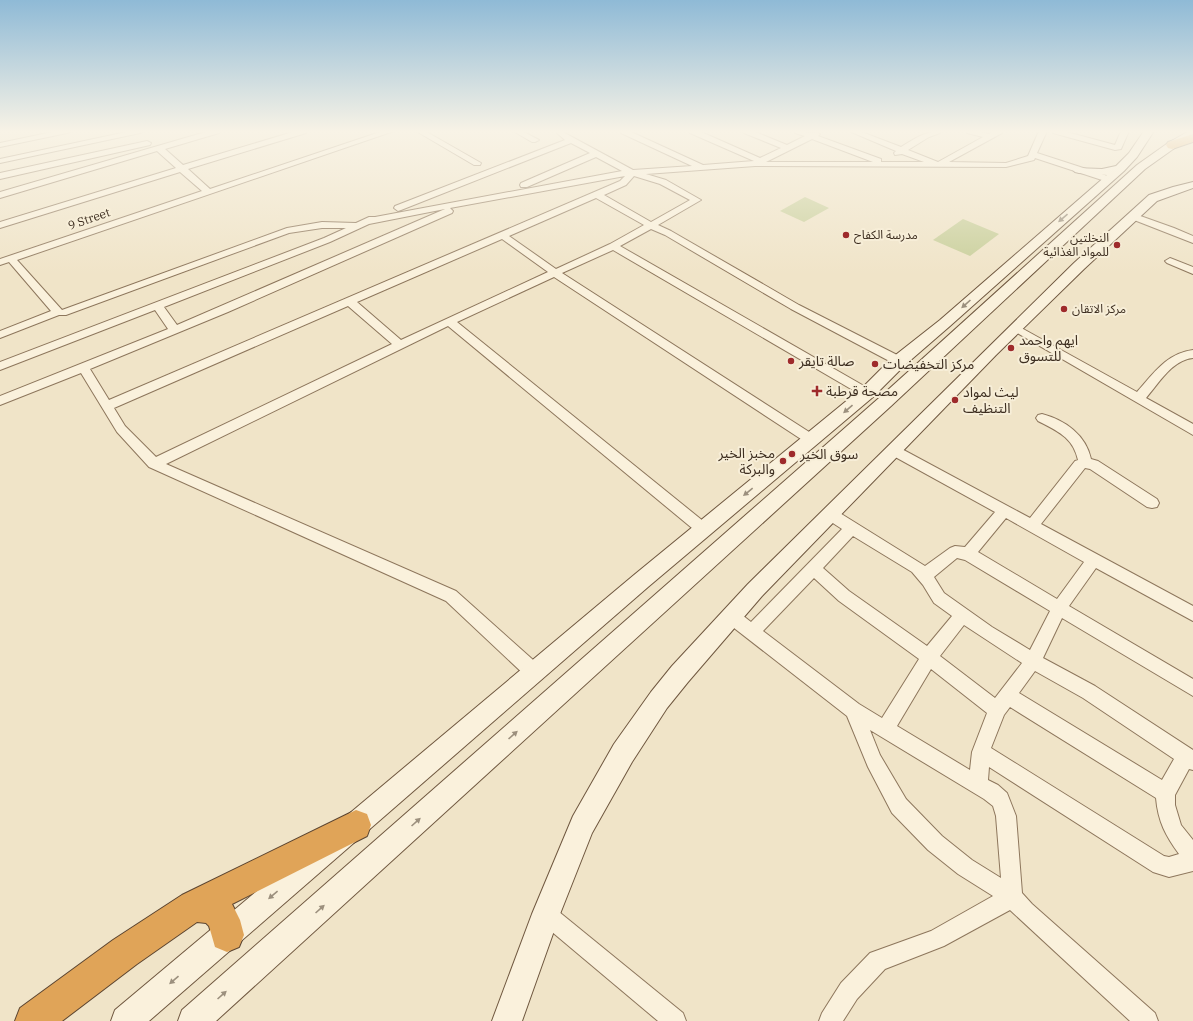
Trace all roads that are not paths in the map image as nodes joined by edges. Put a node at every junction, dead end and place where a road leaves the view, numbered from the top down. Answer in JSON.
{"nodes":[{"id":1,"x":55,"y":179,"type":"edge"},
{"id":2,"x":147,"y":179,"type":"edge"},
{"id":3,"x":193,"y":179,"type":"edge"},
{"id":4,"x":245,"y":179,"type":"edge"},
{"id":5,"x":474,"y":179,"type":"edge"},
{"id":6,"x":539,"y":179,"type":"edge"},
{"id":7,"x":592,"y":179,"type":"edge"},
{"id":8,"x":627,"y":179,"type":"edge"},
{"id":9,"x":651,"y":179,"type":"edge"},
{"id":10,"x":1090,"y":179,"type":"edge"},
{"id":11,"x":1103,"y":179,"type":"edge"},
{"id":12,"x":1113,"y":179,"type":"edge"},
{"id":13,"x":1130,"y":179,"type":"edge"},
{"id":14,"x":1135,"y":179,"type":"edge"},
{"id":15,"x":1193,"y":185,"type":"edge"},
{"id":16,"x":1129,"y":188,"type":"junction"},
{"id":17,"x":208,"y":192,"type":"junction"},
{"id":18,"x":504,"y":194,"type":"junction"},
{"id":19,"x":0,"y":195,"type":"edge"},
{"id":20,"x":598,"y":195,"type":"junction"},
{"id":21,"x":473,"y":200,"type":"junction"},
{"id":22,"x":1132,"y":216,"type":"junction"},
{"id":23,"x":360,"y":224,"type":"junction"},
{"id":24,"x":0,"y":225,"type":"edge"},
{"id":25,"x":650,"y":225,"type":"junction"},
{"id":26,"x":502,"y":235,"type":"junction"},
{"id":27,"x":1193,"y":240,"type":"edge"},
{"id":28,"x":613,"y":246,"type":"junction"},
{"id":29,"x":4,"y":258,"type":"edge"},
{"id":30,"x":1170,"y":261,"type":"dead end"},
{"id":31,"x":1193,"y":271,"type":"edge"},
{"id":32,"x":554,"y":272,"type":"junction"},
{"id":33,"x":350,"y":302,"type":"junction"},
{"id":34,"x":157,"y":305,"type":"junction"},
{"id":35,"x":58,"y":312,"type":"junction"},
{"id":36,"x":449,"y":321,"type":"junction"},
{"id":37,"x":1016,"y":328,"type":"junction"},
{"id":38,"x":175,"y":330,"type":"junction"},
{"id":39,"x":0,"y":335,"type":"edge"},
{"id":40,"x":400,"y":345,"type":"junction"},
{"id":41,"x":1190,"y":351,"type":"edge"},
{"id":42,"x":899,"y":361,"type":"junction"},
{"id":43,"x":0,"y":366,"type":"edge"},
{"id":44,"x":83,"y":367,"type":"junction"},
{"id":45,"x":867,"y":393,"type":"junction"},
{"id":46,"x":1139,"y":398,"type":"junction"},
{"id":47,"x":0,"y":401,"type":"edge"},
{"id":48,"x":107,"y":406,"type":"junction"},
{"id":49,"x":1042,"y":418,"type":"dead end"},
{"id":50,"x":1193,"y":430,"type":"edge"},
{"id":51,"x":812,"y":440,"type":"junction"},
{"id":52,"x":892,"y":450,"type":"junction"},
{"id":53,"x":1085,"y":463,"type":"junction"},
{"id":54,"x":154,"y":464,"type":"junction"},
{"id":55,"x":1152,"y":502,"type":"dead end"},
{"id":56,"x":1004,"y":511,"type":"junction"},
{"id":57,"x":830,"y":514,"type":"junction"},
{"id":58,"x":1032,"y":526,"type":"junction"},
{"id":59,"x":852,"y":528,"type":"junction"},
{"id":60,"x":703,"y":529,"type":"junction"},
{"id":61,"x":968,"y":554,"type":"junction"},
{"id":62,"x":1094,"y":560,"type":"junction"},
{"id":63,"x":813,"y":568,"type":"junction"},
{"id":64,"x":925,"y":575,"type":"junction"},
{"id":65,"x":641,"y":581,"type":"junction"},
{"id":66,"x":663,"y":601,"type":"junction"},
{"id":67,"x":1059,"y":608,"type":"junction"},
{"id":68,"x":1193,"y":614,"type":"edge"},
{"id":69,"x":962,"y":615,"type":"junction"},
{"id":70,"x":731,"y":616,"type":"junction"},
{"id":71,"x":752,"y":632,"type":"junction"},
{"id":72,"x":930,"y":657,"type":"junction"},
{"id":73,"x":1033,"y":661,"type":"junction"},
{"id":74,"x":535,"y":673,"type":"junction"},
{"id":75,"x":1193,"y":688,"type":"edge"},
{"id":76,"x":1008,"y":696,"type":"junction"},
{"id":77,"x":853,"y":710,"type":"junction"},
{"id":78,"x":997,"y":710,"type":"junction"},
{"id":79,"x":885,"y":729,"type":"junction"},
{"id":80,"x":981,"y":752,"type":"junction"},
{"id":81,"x":1189,"y":759,"type":"edge"},
{"id":82,"x":978,"y":783,"type":"junction"},
{"id":83,"x":1165,"y":793,"type":"junction"},
{"id":84,"x":356,"y":825,"type":"junction"},
{"id":85,"x":1193,"y":856,"type":"edge"},
{"id":86,"x":1193,"y":861,"type":"edge"},
{"id":87,"x":1012,"y":897,"type":"junction"},
{"id":88,"x":193,"y":906,"type":"junction"},
{"id":89,"x":546,"y":914,"type":"junction"},
{"id":90,"x":227,"y":935,"type":"junction"},
{"id":91,"x":33,"y":1021,"type":"edge"},
{"id":92,"x":126,"y":1021,"type":"edge"},
{"id":93,"x":193,"y":1021,"type":"edge"},
{"id":94,"x":507,"y":1021,"type":"edge"},
{"id":95,"x":675,"y":1021,"type":"edge"},
{"id":96,"x":830,"y":1021,"type":"edge"},
{"id":97,"x":1147,"y":1021,"type":"edge"}],
"edges":[{"from":1,"to":19,"type":"street"},
{"from":2,"to":24,"type":"street"},
{"from":3,"to":17,"type":"street"},
{"from":4,"to":17,"type":"street","name":"9 Street"},
{"from":5,"to":23,"type":"street"},
{"from":6,"to":18,"type":"street"},
{"from":7,"to":18,"type":"street"},
{"from":8,"to":20,"type":"street"},
{"from":9,"to":25,"type":"street"},
{"from":10,"to":16,"type":"street"},
{"from":11,"to":16,"type":"street"},
{"from":12,"to":16,"type":"main road"},
{"from":13,"to":16,"type":"main road"},
{"from":14,"to":16,"type":"main road"},
{"from":15,"to":16,"type":"main road"},
{"from":16,"to":22,"type":"main road"},
{"from":16,"to":42,"type":"main road","one_way":true},
{"from":16,"to":66,"type":"main road"},
{"from":17,"to":29,"type":"street","name":"9 Street"},
{"from":18,"to":21,"type":"street"},
{"from":20,"to":25,"type":"street"},
{"from":20,"to":26,"type":"street"},
{"from":21,"to":23,"type":"street"},
{"from":21,"to":38,"type":"street"},
{"from":22,"to":27,"type":"street"},
{"from":22,"to":37,"type":"main road"},
{"from":23,"to":34,"type":"street"},
{"from":23,"to":35,"type":"street"},
{"from":25,"to":28,"type":"street"},
{"from":25,"to":42,"type":"street"},
{"from":26,"to":32,"type":"street"},
{"from":26,"to":33,"type":"street"},
{"from":28,"to":32,"type":"street"},
{"from":28,"to":45,"type":"street"},
{"from":29,"to":35,"type":"street"},
{"from":30,"to":31,"type":"street"},
{"from":32,"to":36,"type":"street"},
{"from":32,"to":51,"type":"street"},
{"from":33,"to":40,"type":"street"},
{"from":33,"to":48,"type":"street"},
{"from":34,"to":38,"type":"street"},
{"from":34,"to":43,"type":"street"},
{"from":35,"to":39,"type":"street"},
{"from":36,"to":40,"type":"street"},
{"from":36,"to":60,"type":"street"},
{"from":37,"to":46,"type":"street"},
{"from":37,"to":52,"type":"main road"},
{"from":38,"to":44,"type":"street"},
{"from":40,"to":54,"type":"street"},
{"from":41,"to":46,"type":"street"},
{"from":42,"to":45,"type":"main road"},
{"from":44,"to":47,"type":"street"},
{"from":44,"to":48,"type":"street"},
{"from":45,"to":51,"type":"main road","one_way":true},
{"from":46,"to":50,"type":"street"},
{"from":48,"to":54,"type":"street"},
{"from":49,"to":53,"type":"street"},
{"from":51,"to":60,"type":"main road","one_way":true},
{"from":52,"to":56,"type":"street"},
{"from":52,"to":57,"type":"main road"},
{"from":53,"to":55,"type":"street"},
{"from":53,"to":58,"type":"street"},
{"from":54,"to":74,"type":"street"},
{"from":56,"to":58,"type":"street"},
{"from":56,"to":61,"type":"street"},
{"from":57,"to":59,"type":"street"},
{"from":57,"to":70,"type":"main road"},
{"from":58,"to":62,"type":"street"},
{"from":59,"to":63,"type":"street"},
{"from":59,"to":64,"type":"street"},
{"from":60,"to":65,"type":"main road"},
{"from":61,"to":64,"type":"street"},
{"from":61,"to":67,"type":"street"},
{"from":62,"to":67,"type":"street"},
{"from":62,"to":68,"type":"street"},
{"from":63,"to":71,"type":"street"},
{"from":63,"to":72,"type":"street"},
{"from":64,"to":69,"type":"street"},
{"from":65,"to":66,"type":"main road"},
{"from":65,"to":74,"type":"main road"},
{"from":93,"to":66,"type":"main road","one_way":true},
{"from":67,"to":73,"type":"street"},
{"from":67,"to":75,"type":"street"},
{"from":69,"to":72,"type":"street"},
{"from":69,"to":73,"type":"street"},
{"from":70,"to":71,"type":"street"},
{"from":70,"to":89,"type":"main road"},
{"from":71,"to":77,"type":"street"},
{"from":72,"to":78,"type":"street"},
{"from":72,"to":79,"type":"street"},
{"from":73,"to":76,"type":"street"},
{"from":73,"to":81,"type":"street"},
{"from":74,"to":84,"type":"main road"},
{"from":76,"to":78,"type":"street"},
{"from":76,"to":83,"type":"street"},
{"from":77,"to":79,"type":"street"},
{"from":77,"to":87,"type":"street"},
{"from":78,"to":80,"type":"street"},
{"from":79,"to":82,"type":"street"},
{"from":80,"to":82,"type":"street"},
{"from":80,"to":86,"type":"street"},
{"from":81,"to":83,"type":"street"},
{"from":82,"to":87,"type":"street"},
{"from":83,"to":85,"type":"street"},
{"from":84,"to":88,"type":"highway"},
{"from":84,"to":90,"type":"main road","one_way":true},
{"from":87,"to":96,"type":"street"},
{"from":87,"to":97,"type":"street"},
{"from":88,"to":90,"type":"highway"},
{"from":88,"to":91,"type":"highway"},
{"from":89,"to":94,"type":"main road"},
{"from":89,"to":95,"type":"street"},
{"from":90,"to":92,"type":"main road","one_way":true}]}
